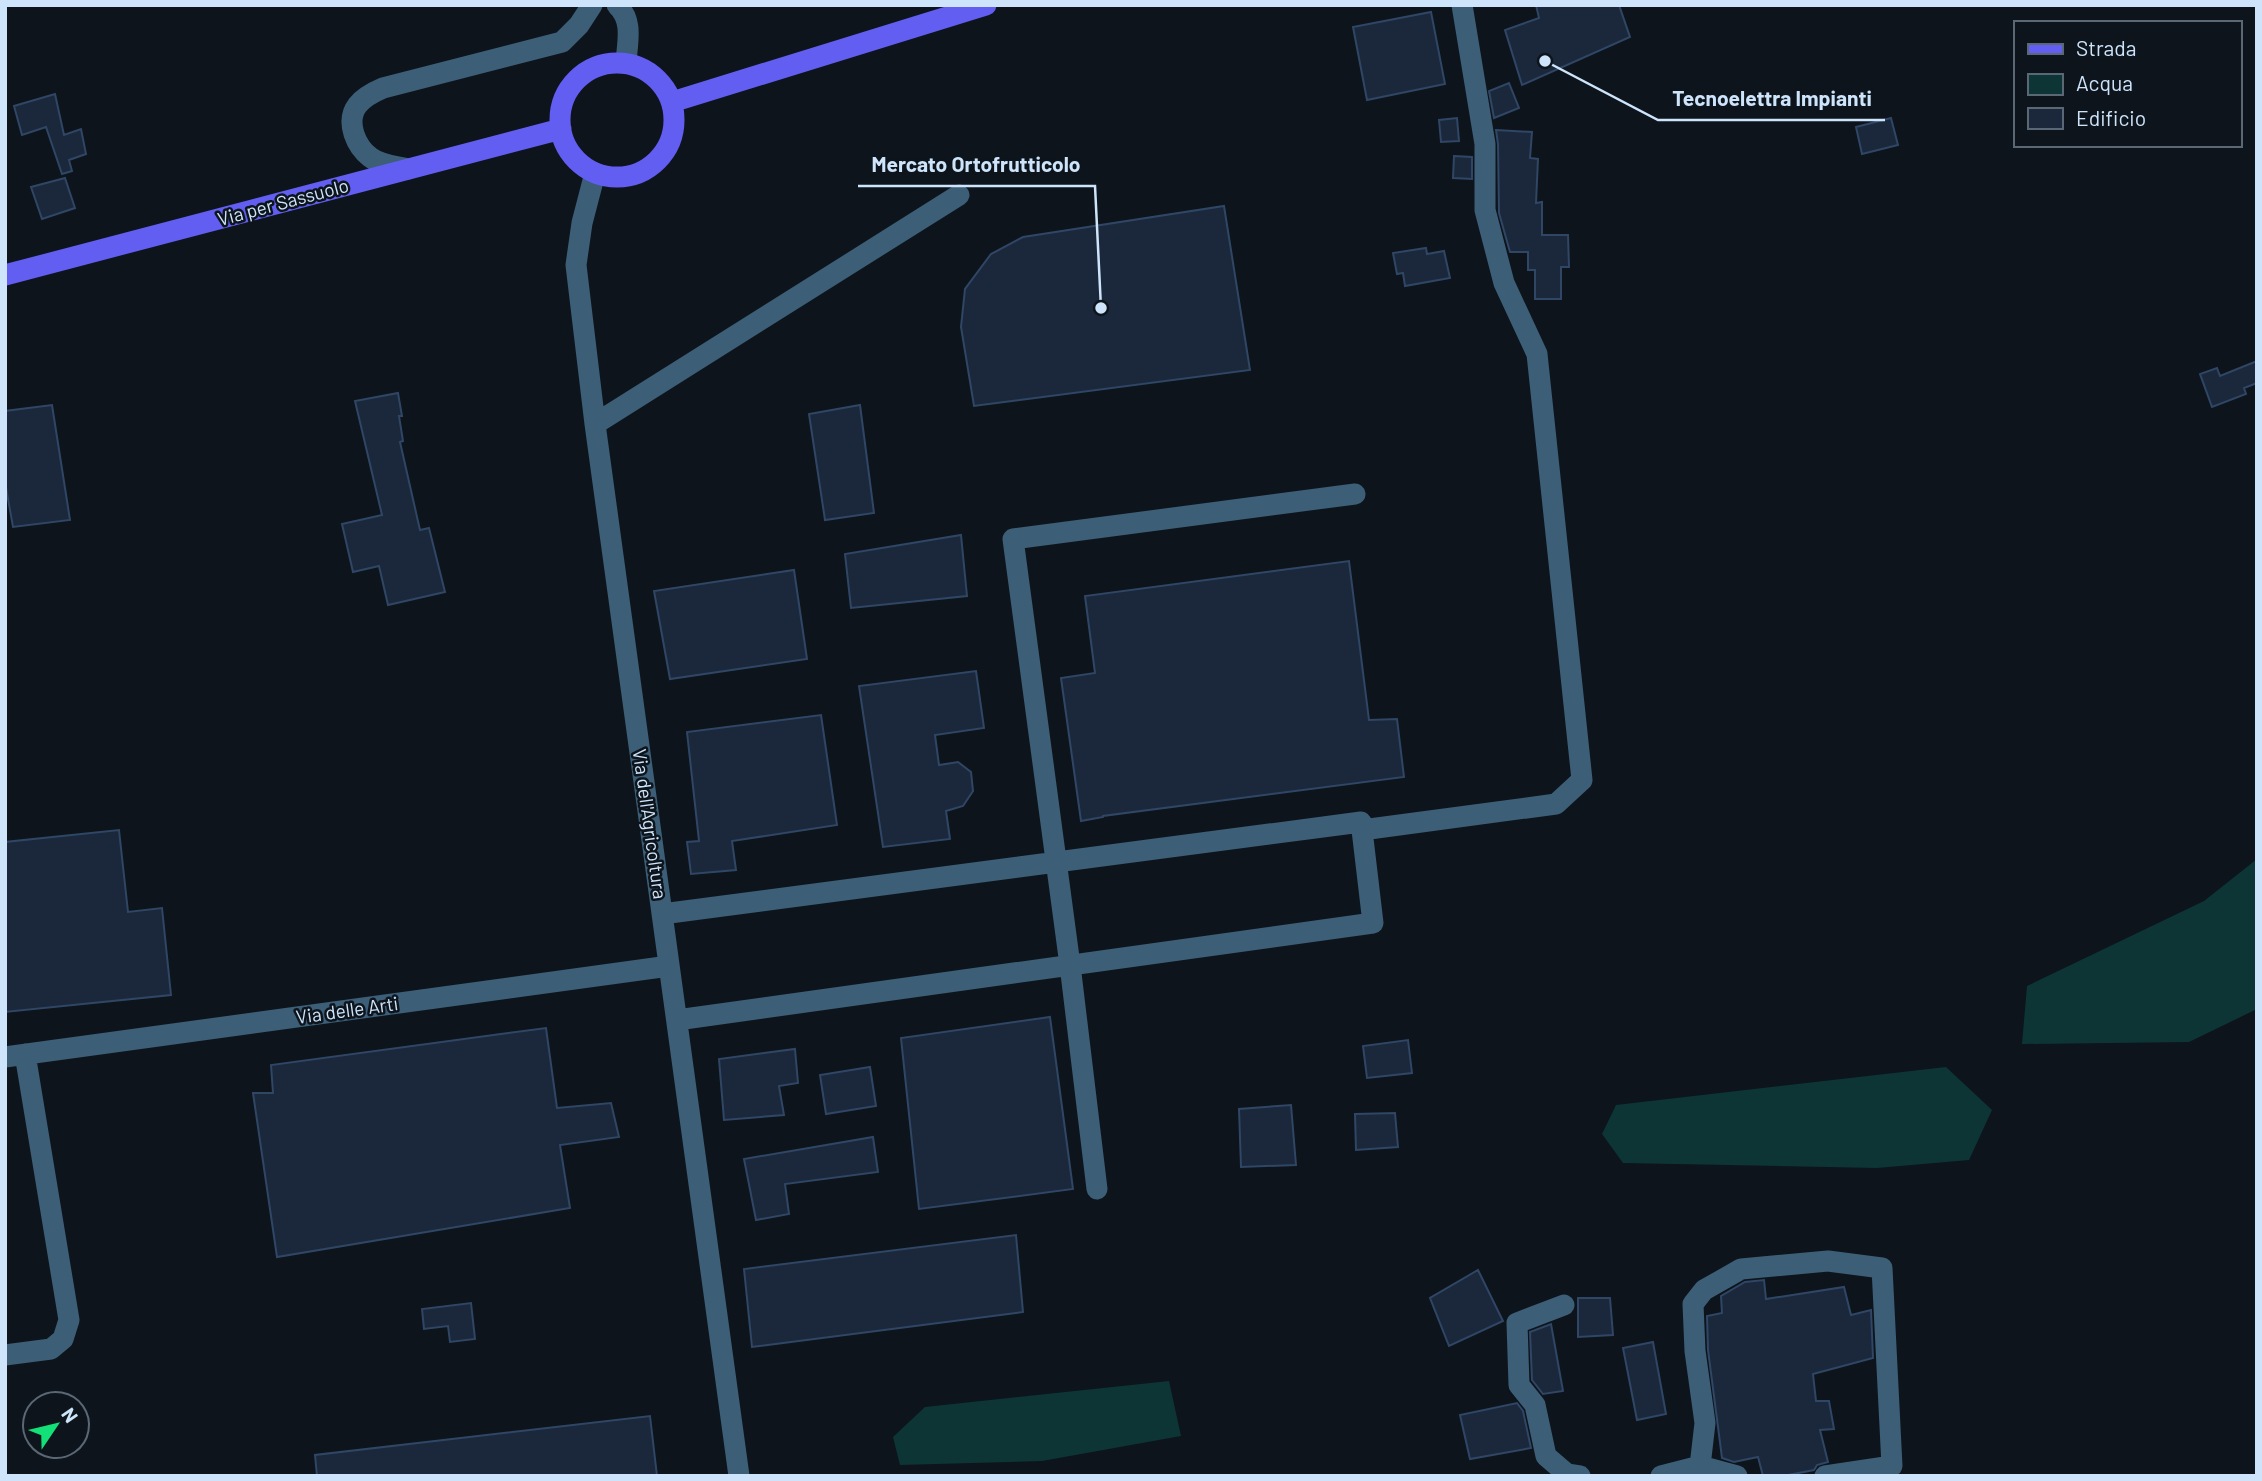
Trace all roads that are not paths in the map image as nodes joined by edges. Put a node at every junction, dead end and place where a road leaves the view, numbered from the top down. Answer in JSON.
{"nodes":[{"id":1,"x":617,"y":5,"type":"edge"},
{"id":2,"x":986,"y":5,"type":"edge"},
{"id":3,"x":1462,"y":5,"type":"edge"},
{"id":4,"x":585,"y":7,"type":"edge"},
{"id":5,"x":626,"y":63,"type":"junction"},
{"id":6,"x":671,"y":102,"type":"junction"},
{"id":7,"x":561,"y":130,"type":"junction"},
{"id":8,"x":408,"y":169,"type":"junction"},
{"id":9,"x":595,"y":173,"type":"junction"},
{"id":10,"x":960,"y":195,"type":"dead end"},
{"id":11,"x":5,"y":275,"type":"edge"},
{"id":12,"x":596,"y":424,"type":"junction"},
{"id":13,"x":1355,"y":494,"type":"dead end"},
{"id":14,"x":1362,"y":831,"type":"junction"},
{"id":15,"x":1056,"y":862,"type":"junction"},
{"id":16,"x":662,"y":914,"type":"junction"},
{"id":17,"x":1070,"y":965,"type":"junction"},
{"id":18,"x":669,"y":966,"type":"junction"},
{"id":19,"x":677,"y":1020,"type":"junction"},
{"id":20,"x":15,"y":1055,"type":"edge"},
{"id":21,"x":1097,"y":1189,"type":"dead end"},
{"id":22,"x":1564,"y":1305,"type":"dead end"},
{"id":23,"x":5,"y":1355,"type":"edge"},
{"id":24,"x":1700,"y":1466,"type":"junction"},
{"id":25,"x":738,"y":1476,"type":"edge"},
{"id":26,"x":1580,"y":1476,"type":"edge"},
{"id":27,"x":1661,"y":1476,"type":"edge"},
{"id":28,"x":1737,"y":1476,"type":"edge"},
{"id":29,"x":1825,"y":1476,"type":"edge"}],
"edges":[{"from":1,"to":5,"type":"street"},
{"from":2,"to":6,"type":"main road"},
{"from":3,"to":14,"type":"street"},
{"from":4,"to":8,"type":"street"},
{"from":5,"to":6,"type":"main road"},
{"from":5,"to":7,"type":"main road"},
{"from":6,"to":9,"type":"main road"},
{"from":7,"to":8,"type":"main road","name":"Via per Sassuolo"},
{"from":7,"to":9,"type":"main road"},
{"from":8,"to":11,"type":"main road","name":"Via per Sassuolo"},
{"from":9,"to":12,"type":"street","name":"Via dell'Agricoltura"},
{"from":10,"to":12,"type":"street"},
{"from":12,"to":16,"type":"street","name":"Via dell'Agricoltura"},
{"from":13,"to":15,"type":"street"},
{"from":14,"to":15,"type":"street"},
{"from":14,"to":17,"type":"street"},
{"from":15,"to":16,"type":"street"},
{"from":15,"to":17,"type":"street"},
{"from":16,"to":18,"type":"street","name":"Via dell'Agricoltura"},
{"from":17,"to":19,"type":"street"},
{"from":17,"to":21,"type":"street"},
{"from":18,"to":19,"type":"street","name":"Via dell'Agricoltura"},
{"from":18,"to":20,"type":"street","name":"Via delle Arti"},
{"from":19,"to":25,"type":"street","name":"Via dell'Agricoltura"},
{"from":20,"to":23,"type":"street","name":"Via delle Arti"},
{"from":22,"to":26,"type":"street"},
{"from":24,"to":27,"type":"street"},
{"from":24,"to":28,"type":"street"},
{"from":24,"to":29,"type":"street"}]}
